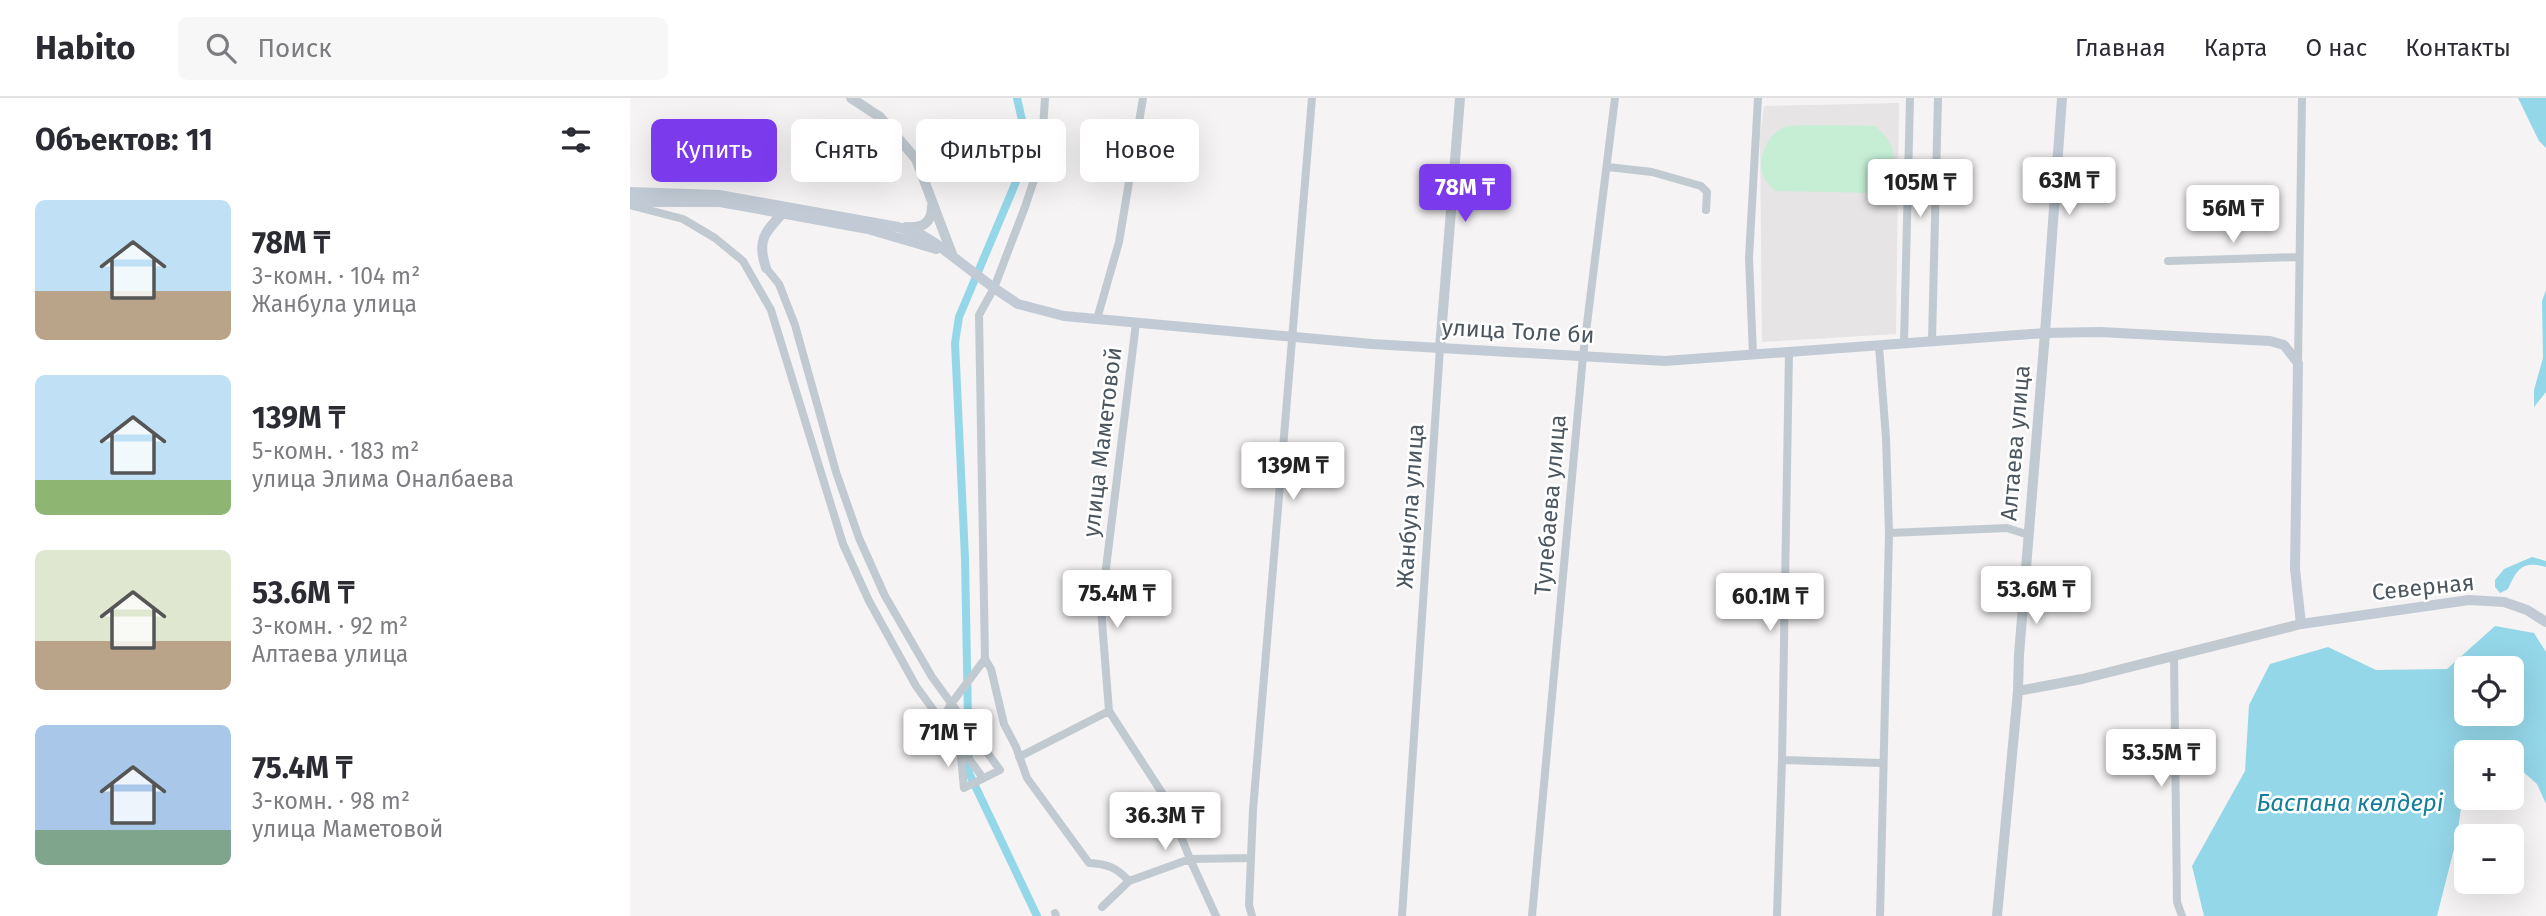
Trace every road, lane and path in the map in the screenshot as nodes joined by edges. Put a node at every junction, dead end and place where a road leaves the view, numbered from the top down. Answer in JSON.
{"nodes":[{"id":1,"x":851,"y":98,"type":"edge"},
{"id":2,"x":1045,"y":98,"type":"edge"},
{"id":3,"x":1143,"y":98,"type":"edge"},
{"id":4,"x":1312,"y":98,"type":"edge"},
{"id":5,"x":1460,"y":98,"type":"edge"},
{"id":6,"x":1615,"y":98,"type":"edge"},
{"id":7,"x":1758,"y":98,"type":"edge"},
{"id":8,"x":1910,"y":98,"type":"edge"},
{"id":9,"x":1938,"y":98,"type":"edge"},
{"id":10,"x":2062,"y":98,"type":"edge"},
{"id":11,"x":2302,"y":98,"type":"edge"},
{"id":12,"x":1608,"y":167,"type":"junction"},
{"id":13,"x":630,"y":192,"type":"edge"},
{"id":14,"x":630,"y":203,"type":"edge"},
{"id":15,"x":932,"y":206,"type":"junction"},
{"id":16,"x":1706,"y":210,"type":"dead end"},
{"id":17,"x":782,"y":214,"type":"junction"},
{"id":18,"x":898,"y":227,"type":"junction"},
{"id":19,"x":952,"y":254,"type":"junction"},
{"id":20,"x":2300,"y":257,"type":"junction"},
{"id":21,"x":2168,"y":261,"type":"dead end"},
{"id":22,"x":766,"y":268,"type":"joint"},
{"id":23,"x":993,"y":288,"type":"junction"},
{"id":24,"x":1097,"y":319,"type":"junction"},
{"id":25,"x":1136,"y":323,"type":"junction"},
{"id":26,"x":2045,"y":333,"type":"junction"},
{"id":27,"x":1293,"y":337,"type":"junction"},
{"id":28,"x":1932,"y":341,"type":"junction"},
{"id":29,"x":1904,"y":343,"type":"junction"},
{"id":30,"x":1879,"y":346,"type":"junction"},
{"id":31,"x":1440,"y":348,"type":"junction"},
{"id":32,"x":1789,"y":352,"type":"junction"},
{"id":33,"x":1753,"y":355,"type":"junction"},
{"id":34,"x":1583,"y":356,"type":"junction"},
{"id":35,"x":2298,"y":363,"type":"junction"},
{"id":36,"x":1889,"y":533,"type":"junction"},
{"id":37,"x":2029,"y":535,"type":"junction"},
{"id":38,"x":2546,"y":622,"type":"edge"},
{"id":39,"x":2301,"y":624,"type":"junction"},
{"id":40,"x":915,"y":646,"type":"junction"},
{"id":41,"x":900,"y":656,"type":"junction"},
{"id":42,"x":2174,"y":656,"type":"junction"},
{"id":43,"x":985,"y":659,"type":"junction"},
{"id":44,"x":2018,"y":691,"type":"junction"},
{"id":45,"x":951,"y":704,"type":"junction"},
{"id":46,"x":1109,"y":711,"type":"junction"},
{"id":47,"x":942,"y":720,"type":"junction"},
{"id":48,"x":960,"y":746,"type":"junction"},
{"id":49,"x":1019,"y":757,"type":"junction"},
{"id":50,"x":1782,"y":760,"type":"junction"},
{"id":51,"x":1882,"y":763,"type":"junction"},
{"id":52,"x":983,"y":778,"type":"junction"},
{"id":53,"x":1251,"y":858,"type":"junction"},
{"id":54,"x":1189,"y":859,"type":"junction"},
{"id":55,"x":1129,"y":881,"type":"junction"},
{"id":56,"x":1102,"y":906,"type":"dead end"},
{"id":57,"x":1216,"y":916,"type":"edge"},
{"id":58,"x":1252,"y":916,"type":"edge"},
{"id":59,"x":1402,"y":916,"type":"edge"},
{"id":60,"x":1532,"y":916,"type":"edge"},
{"id":61,"x":1777,"y":916,"type":"edge"},
{"id":62,"x":1880,"y":916,"type":"edge"},
{"id":63,"x":1997,"y":916,"type":"edge"},
{"id":64,"x":2182,"y":916,"type":"edge"}],
"edges":[{"from":1,"to":15,"type":"street"},
{"from":2,"to":23,"type":"street"},
{"from":3,"to":24,"type":"street"},
{"from":4,"to":27,"type":"street"},
{"from":5,"to":31,"type":"street","name":"Жанбула улица"},
{"from":6,"to":12,"type":"street","name":"Тулебаева улица"},
{"from":7,"to":33,"type":"street"},
{"from":8,"to":29,"type":"street"},
{"from":9,"to":28,"type":"street"},
{"from":10,"to":26,"type":"main road","name":"Алтаева улица"},
{"from":11,"to":20,"type":"street"},
{"from":12,"to":16,"type":"street"},
{"from":12,"to":34,"type":"street","name":"Тулебаева улица"},
{"from":13,"to":18,"type":"main road","name":"улица Толе би"},
{"from":14,"to":17,"type":"main road"},
{"from":14,"to":41,"type":"street"},
{"from":15,"to":18,"type":"street"},
{"from":15,"to":19,"type":"street"},
{"from":17,"to":19,"type":"main road"},
{"from":17,"to":22,"type":"main road"},
{"from":18,"to":19,"type":"main road","name":"улица Толе би"},
{"from":19,"to":23,"type":"main road","name":"улица Толе би"},
{"from":20,"to":21,"type":"street"},
{"from":20,"to":35,"type":"street"},
{"from":22,"to":40,"type":"street"},
{"from":23,"to":24,"type":"main road","name":"улица Толе би"},
{"from":23,"to":43,"type":"street"},
{"from":24,"to":25,"type":"main road","name":"улица Толе би"},
{"from":25,"to":27,"type":"main road","name":"улица Толе би"},
{"from":25,"to":46,"type":"street","name":"улица Маметовой"},
{"from":26,"to":28,"type":"main road","name":"улица Толе би"},
{"from":26,"to":35,"type":"main road","name":"улица Толе би"},
{"from":26,"to":37,"type":"street","name":"Алтаева улица"},
{"from":27,"to":31,"type":"main road","name":"улица Толе би"},
{"from":27,"to":53,"type":"street"},
{"from":28,"to":29,"type":"main road","name":"улица Толе би"},
{"from":29,"to":30,"type":"main road","name":"улица Толе би"},
{"from":30,"to":32,"type":"main road","name":"улица Толе би"},
{"from":30,"to":36,"type":"street"},
{"from":31,"to":34,"type":"main road","name":"улица Толе би"},
{"from":31,"to":59,"type":"street","name":"Жанбула улица"},
{"from":32,"to":33,"type":"main road","name":"улица Толе би"},
{"from":32,"to":50,"type":"street"},
{"from":33,"to":34,"type":"main road","name":"улица Толе би"},
{"from":34,"to":60,"type":"street","name":"Тулебаева улица"},
{"from":35,"to":39,"type":"main road"},
{"from":36,"to":37,"type":"street"},
{"from":36,"to":51,"type":"street"},
{"from":37,"to":44,"type":"street","name":"Алтаева улица"},
{"from":38,"to":39,"type":"main road","name":"Северная"},
{"from":39,"to":42,"type":"street"},
{"from":40,"to":41,"type":"street"},
{"from":40,"to":45,"type":"street"},
{"from":41,"to":47,"type":"street"},
{"from":42,"to":44,"type":"street"},
{"from":42,"to":64,"type":"street"},
{"from":43,"to":45,"type":"street"},
{"from":43,"to":49,"type":"street"},
{"from":44,"to":63,"type":"street","name":"Алтаева улица"},
{"from":45,"to":47,"type":"street"},
{"from":45,"to":52,"type":"street"},
{"from":46,"to":49,"type":"street"},
{"from":46,"to":54,"type":"street","name":"улица Маметовой"},
{"from":47,"to":48,"type":"street"},
{"from":48,"to":52,"type":"street"},
{"from":48,"to":52,"type":"street"},
{"from":49,"to":55,"type":"street"},
{"from":50,"to":51,"type":"street"},
{"from":50,"to":61,"type":"street"},
{"from":51,"to":62,"type":"street"},
{"from":53,"to":54,"type":"street"},
{"from":53,"to":58,"type":"street"},
{"from":54,"to":55,"type":"street"},
{"from":54,"to":57,"type":"street","name":"улица Маметовой"},
{"from":55,"to":56,"type":"street"}]}
